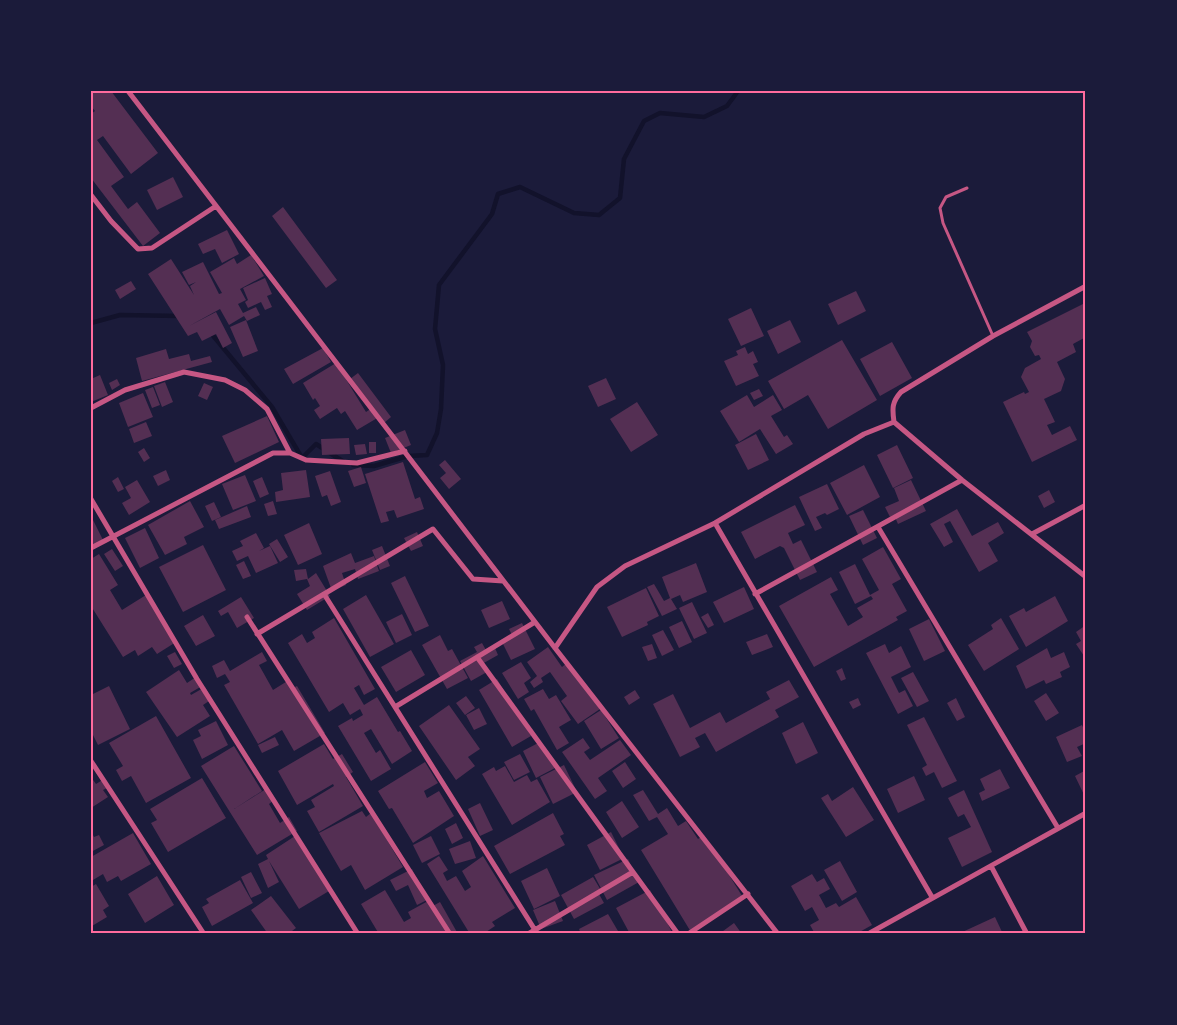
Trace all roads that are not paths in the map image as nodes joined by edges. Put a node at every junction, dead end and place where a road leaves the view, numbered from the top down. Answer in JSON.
{"nodes":[{"id":1,"x":128,"y":91,"type":"edge"},
{"id":2,"x":967,"y":188,"type":"dead end"},
{"id":3,"x":91,"y":195,"type":"edge"},
{"id":4,"x":216,"y":206,"type":"junction"},
{"id":5,"x":1086,"y":286,"type":"edge"},
{"id":6,"x":993,"y":336,"type":"junction"},
{"id":7,"x":91,"y":408,"type":"edge"},
{"id":8,"x":894,"y":422,"type":"junction"},
{"id":9,"x":405,"y":451,"type":"junction"},
{"id":10,"x":290,"y":453,"type":"junction"},
{"id":11,"x":962,"y":480,"type":"junction"},
{"id":12,"x":91,"y":499,"type":"edge"},
{"id":13,"x":1086,"y":505,"type":"edge"},
{"id":14,"x":715,"y":523,"type":"junction"},
{"id":15,"x":878,"y":527,"type":"junction"},
{"id":16,"x":1032,"y":534,"type":"junction"},
{"id":17,"x":112,"y":535,"type":"junction"},
{"id":18,"x":91,"y":548,"type":"edge"},
{"id":19,"x":1086,"y":577,"type":"edge"},
{"id":20,"x":503,"y":581,"type":"junction"},
{"id":21,"x":324,"y":594,"type":"junction"},
{"id":22,"x":755,"y":594,"type":"junction"},
{"id":23,"x":246,"y":617,"type":"dead end"},
{"id":24,"x":535,"y":622,"type":"junction"},
{"id":25,"x":257,"y":634,"type":"junction"},
{"id":26,"x":555,"y":648,"type":"junction"},
{"id":27,"x":477,"y":657,"type":"junction"},
{"id":28,"x":395,"y":707,"type":"junction"},
{"id":29,"x":91,"y":761,"type":"edge"},
{"id":30,"x":1086,"y":813,"type":"edge"},
{"id":31,"x":1058,"y":828,"type":"junction"},
{"id":32,"x":991,"y":866,"type":"junction"},
{"id":33,"x":633,"y":872,"type":"junction"},
{"id":34,"x":748,"y":894,"type":"junction"},
{"id":35,"x":932,"y":897,"type":"junction"},
{"id":36,"x":535,"y":930,"type":"junction"},
{"id":37,"x":204,"y":934,"type":"edge"},
{"id":38,"x":358,"y":934,"type":"edge"},
{"id":39,"x":450,"y":934,"type":"edge"},
{"id":40,"x":528,"y":934,"type":"edge"},
{"id":41,"x":678,"y":934,"type":"edge"},
{"id":42,"x":688,"y":934,"type":"edge"},
{"id":43,"x":778,"y":934,"type":"edge"},
{"id":44,"x":868,"y":934,"type":"edge"},
{"id":45,"x":1027,"y":934,"type":"edge"}],
"edges":[{"from":1,"to":4,"type":"street"},
{"from":2,"to":6,"type":"lane"},
{"from":3,"to":4,"type":"street"},
{"from":4,"to":9,"type":"street"},
{"from":5,"to":6,"type":"street"},
{"from":6,"to":8,"type":"street"},
{"from":7,"to":10,"type":"street"},
{"from":8,"to":11,"type":"street"},
{"from":8,"to":14,"type":"street"},
{"from":9,"to":10,"type":"street"},
{"from":9,"to":20,"type":"street"},
{"from":10,"to":17,"type":"street"},
{"from":11,"to":15,"type":"street"},
{"from":11,"to":16,"type":"street"},
{"from":12,"to":17,"type":"street"},
{"from":13,"to":16,"type":"street"},
{"from":14,"to":22,"type":"street"},
{"from":14,"to":26,"type":"street"},
{"from":15,"to":22,"type":"street"},
{"from":15,"to":31,"type":"street"},
{"from":16,"to":19,"type":"street"},
{"from":17,"to":18,"type":"street"},
{"from":17,"to":38,"type":"street"},
{"from":20,"to":21,"type":"street"},
{"from":20,"to":24,"type":"street"},
{"from":21,"to":25,"type":"street"},
{"from":21,"to":28,"type":"street"},
{"from":22,"to":35,"type":"street"},
{"from":23,"to":25,"type":"street"},
{"from":24,"to":26,"type":"street"},
{"from":24,"to":27,"type":"street"},
{"from":25,"to":39,"type":"street"},
{"from":26,"to":34,"type":"street"},
{"from":27,"to":28,"type":"street"},
{"from":27,"to":33,"type":"street"},
{"from":28,"to":36,"type":"street"},
{"from":29,"to":37,"type":"street"},
{"from":30,"to":31,"type":"street"},
{"from":31,"to":32,"type":"street"},
{"from":32,"to":35,"type":"street"},
{"from":32,"to":45,"type":"street"},
{"from":33,"to":36,"type":"street"},
{"from":33,"to":41,"type":"street"},
{"from":34,"to":42,"type":"street"},
{"from":34,"to":43,"type":"street"},
{"from":35,"to":44,"type":"street"},
{"from":36,"to":40,"type":"street"}]}
